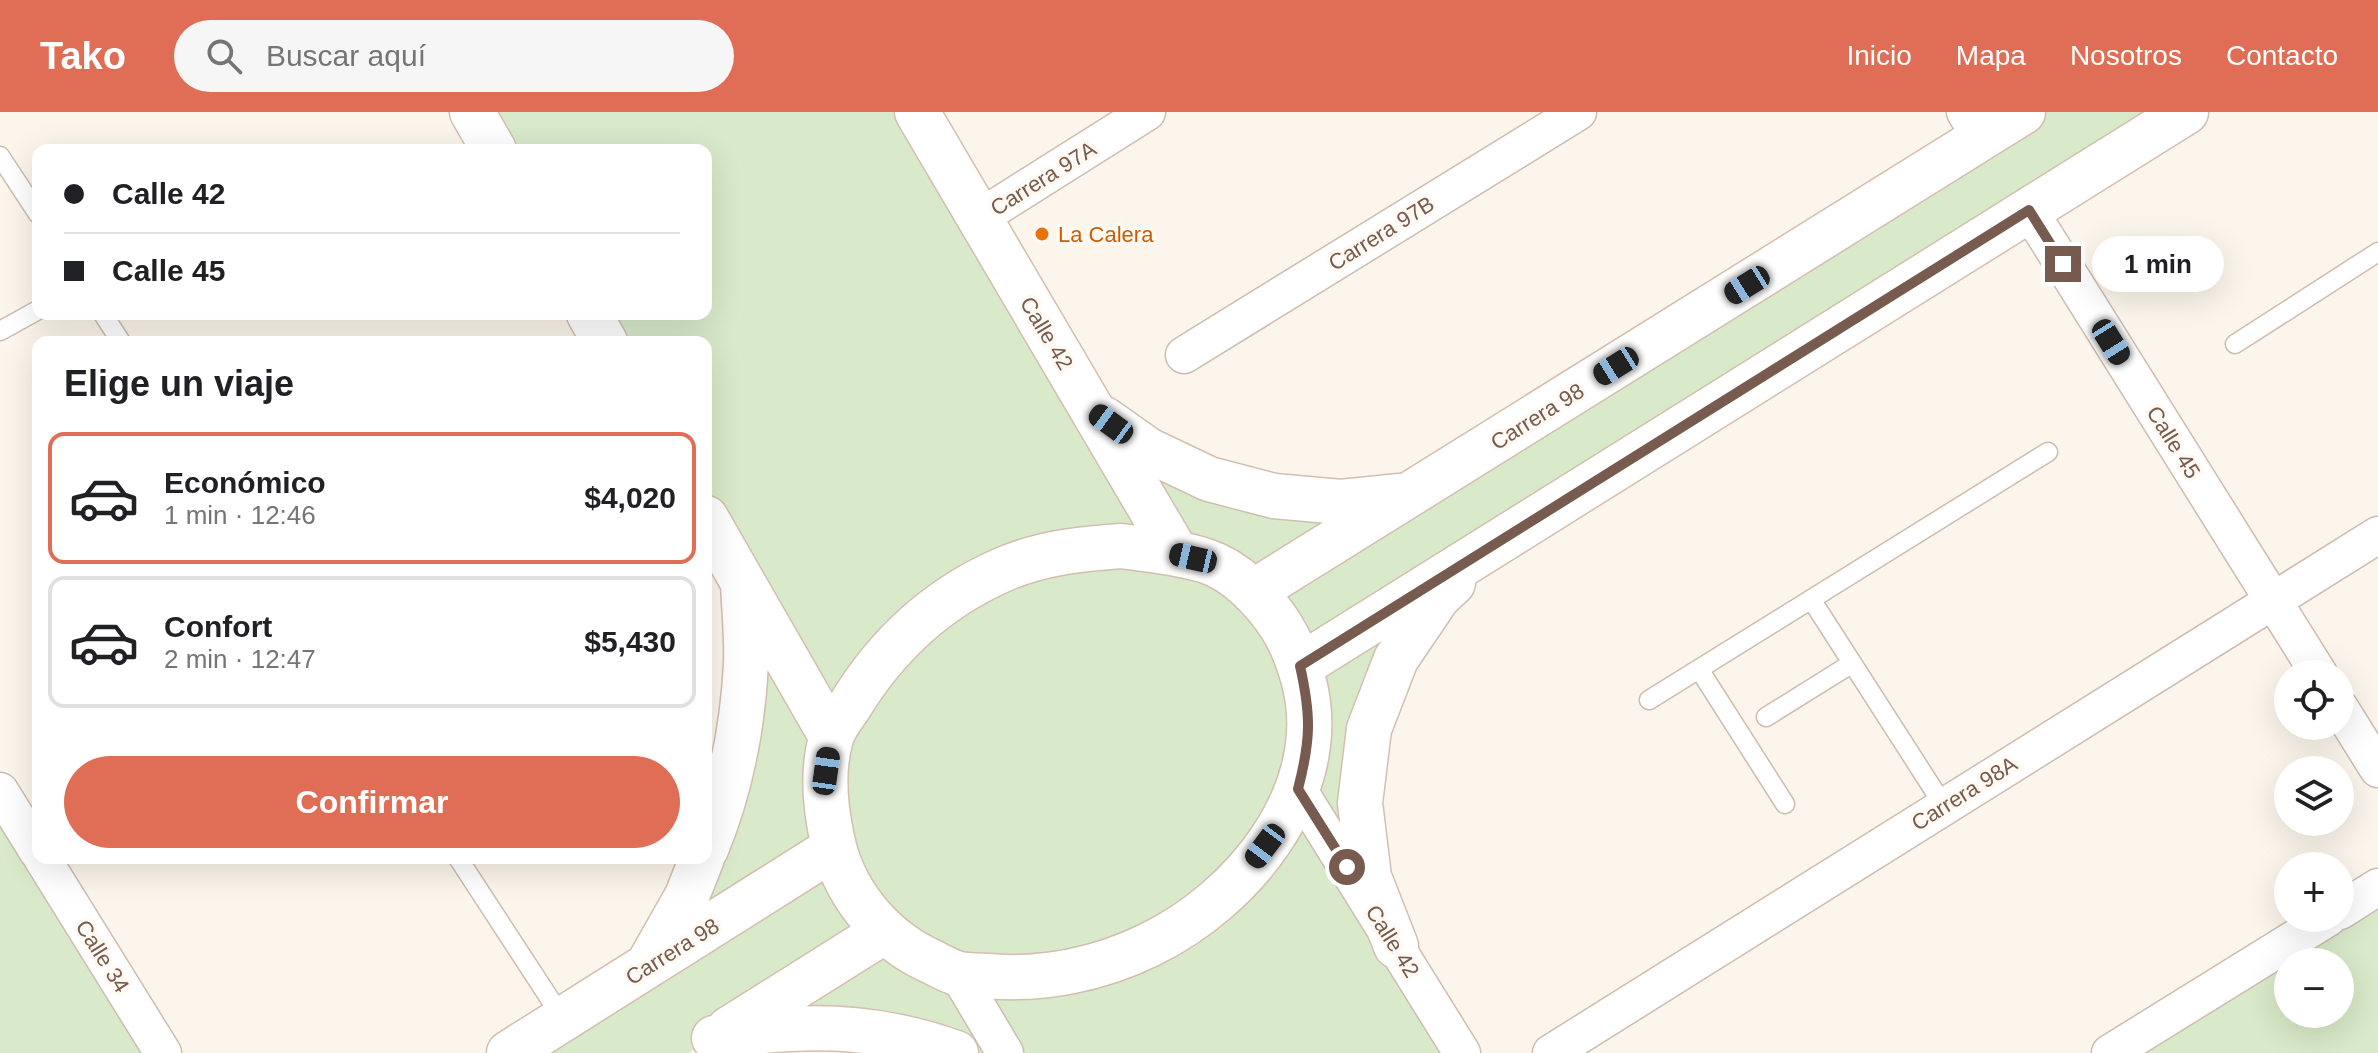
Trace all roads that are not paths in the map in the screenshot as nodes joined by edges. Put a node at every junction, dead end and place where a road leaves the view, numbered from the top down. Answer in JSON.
{"nodes":[{"id":1,"x":472,"y":112,"type":"edge"},
{"id":2,"x":917,"y":112,"type":"edge"},
{"id":3,"x":1147,"y":112,"type":"edge"},
{"id":4,"x":1578,"y":112,"type":"edge"},
{"id":5,"x":2023,"y":112,"type":"edge"},
{"id":6,"x":2186,"y":112,"type":"edge"},
{"id":7,"x":1973,"y":125,"type":"edge"},
{"id":8,"x":491,"y":144,"type":"edge"},
{"id":9,"x":0,"y":156,"type":"edge"},
{"id":10,"x":32,"y":205,"type":"edge"},
{"id":11,"x":2029,"y":210,"type":"junction"},
{"id":12,"x":979,"y":218,"type":"junction"},
{"id":13,"x":2378,"y":252,"type":"edge"},
{"id":14,"x":32,"y":313,"type":"edge"},
{"id":15,"x":0,"y":331,"type":"edge"},
{"id":16,"x":2235,"y":344,"type":"dead end"},
{"id":17,"x":1184,"y":355,"type":"dead end"},
{"id":18,"x":1093,"y":410,"type":"junction"},
{"id":19,"x":2048,"y":452,"type":"dead end"},
{"id":20,"x":1408,"y":496,"type":"junction"},
{"id":21,"x":712,"y":529,"type":"edge"},
{"id":22,"x":2378,"y":535,"type":"edge"},
{"id":23,"x":1492,"y":546,"type":"junction"},
{"id":24,"x":1177,"y":554,"type":"junction"},
{"id":25,"x":743,"y":583,"type":"junction"},
{"id":26,"x":1253,"y":592,"type":"junction"},
{"id":27,"x":1811,"y":599,"type":"junction"},
{"id":28,"x":2273,"y":600,"type":"junction"},
{"id":29,"x":2310,"y":660,"type":"edge"},
{"id":30,"x":1851,"y":664,"type":"junction"},
{"id":31,"x":1300,"y":666,"type":"junction"},
{"id":32,"x":1699,"y":669,"type":"junction"},
{"id":33,"x":1649,"y":700,"type":"dead end"},
{"id":34,"x":1766,"y":717,"type":"dead end"},
{"id":35,"x":2354,"y":730,"type":"edge"},
{"id":36,"x":831,"y":736,"type":"junction"},
{"id":37,"x":2378,"y":769,"type":"edge"},
{"id":38,"x":1298,"y":789,"type":"junction"},
{"id":39,"x":0,"y":791,"type":"edge"},
{"id":40,"x":1785,"y":804,"type":"dead end"},
{"id":41,"x":1944,"y":806,"type":"junction"},
{"id":42,"x":712,"y":834,"type":"edge"},
{"id":43,"x":32,"y":842,"type":"edge"},
{"id":44,"x":834,"y":848,"type":"junction"},
{"id":45,"x":46,"y":864,"type":"edge"},
{"id":46,"x":462,"y":864,"type":"edge"},
{"id":47,"x":700,"y":864,"type":"edge"},
{"id":48,"x":2378,"y":887,"type":"edge"},
{"id":49,"x":2354,"y":902,"type":"edge"},
{"id":50,"x":885,"y":931,"type":"junction"},
{"id":51,"x":2305,"y":932,"type":"edge"},
{"id":52,"x":1396,"y":946,"type":"junction"},
{"id":53,"x":647,"y":966,"type":"junction"},
{"id":54,"x":958,"y":974,"type":"junction"},
{"id":55,"x":563,"y":1019,"type":"junction"},
{"id":56,"x":702,"y":1046,"type":"edge"},
{"id":57,"x":163,"y":1053,"type":"edge"},
{"id":58,"x":509,"y":1053,"type":"edge"},
{"id":59,"x":956,"y":1053,"type":"edge"},
{"id":60,"x":1005,"y":1053,"type":"edge"},
{"id":61,"x":1462,"y":1053,"type":"edge"},
{"id":62,"x":1551,"y":1053,"type":"edge"},
{"id":63,"x":2110,"y":1053,"type":"edge"}],
"edges":[{"from":1,"to":8,"type":"street"},
{"from":2,"to":12,"type":"street","name":"Calle 42"},
{"from":3,"to":12,"type":"street","name":"Carrera 97A"},
{"from":4,"to":17,"type":"street","name":"Carrera 97B"},
{"from":5,"to":7,"type":"street","name":"Carrera 98"},
{"from":6,"to":11,"type":"street"},
{"from":7,"to":20,"type":"street","name":"Carrera 98"},
{"from":9,"to":10,"type":"lane"},
{"from":11,"to":23,"type":"street"},
{"from":11,"to":28,"type":"street","name":"Calle 45"},
{"from":12,"to":18,"type":"street","name":"Calle 42"},
{"from":13,"to":16,"type":"lane"},
{"from":14,"to":15,"type":"lane"},
{"from":18,"to":20,"type":"street"},
{"from":18,"to":24,"type":"street","name":"Calle 42"},
{"from":19,"to":27,"type":"lane"},
{"from":20,"to":26,"type":"street","name":"Carrera 98"},
{"from":21,"to":25,"type":"street"},
{"from":22,"to":28,"type":"street","name":"Carrera 98A"},
{"from":23,"to":31,"type":"street"},
{"from":23,"to":52,"type":"street"},
{"from":24,"to":26,"type":"street"},
{"from":24,"to":36,"type":"street"},
{"from":25,"to":36,"type":"street"},
{"from":25,"to":42,"type":"street"},
{"from":26,"to":31,"type":"street"},
{"from":27,"to":30,"type":"lane"},
{"from":27,"to":32,"type":"lane"},
{"from":28,"to":29,"type":"street","name":"Calle 45"},
{"from":28,"to":41,"type":"street","name":"Carrera 98A"},
{"from":30,"to":34,"type":"lane"},
{"from":30,"to":41,"type":"lane"},
{"from":31,"to":38,"type":"street"},
{"from":32,"to":33,"type":"lane"},
{"from":32,"to":40,"type":"lane"},
{"from":35,"to":37,"type":"street"},
{"from":36,"to":44,"type":"street"},
{"from":38,"to":52,"type":"street","name":"Calle 42"},
{"from":38,"to":54,"type":"street"},
{"from":39,"to":43,"type":"street"},
{"from":41,"to":62,"type":"street","name":"Carrera 98A"},
{"from":44,"to":50,"type":"street"},
{"from":44,"to":53,"type":"street","name":"Carrera 98"},
{"from":45,"to":57,"type":"street","name":"Calle 34"},
{"from":46,"to":55,"type":"lane"},
{"from":47,"to":53,"type":"street"},
{"from":48,"to":49,"type":"street"},
{"from":50,"to":54,"type":"street"},
{"from":50,"to":56,"type":"street"},
{"from":51,"to":63,"type":"street"},
{"from":52,"to":61,"type":"street","name":"Calle 42"},
{"from":53,"to":55,"type":"street","name":"Carrera 98"},
{"from":54,"to":60,"type":"street"},
{"from":55,"to":58,"type":"street","name":"Carrera 98"},
{"from":56,"to":59,"type":"street"}]}
